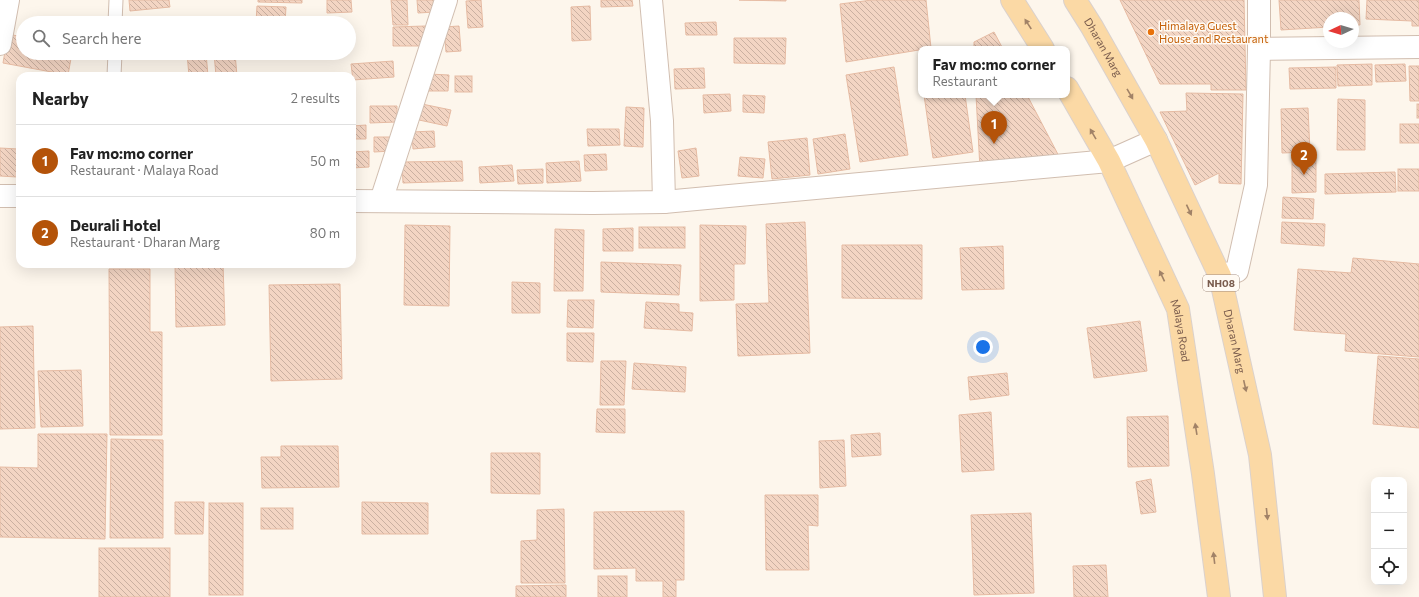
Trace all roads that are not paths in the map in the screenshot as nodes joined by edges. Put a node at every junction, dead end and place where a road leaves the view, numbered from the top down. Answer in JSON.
{"nodes":[{"id":1,"x":8,"y":0,"type":"edge"},
{"id":2,"x":116,"y":0,"type":"edge"},
{"id":3,"x":446,"y":0,"type":"edge"},
{"id":4,"x":651,"y":0,"type":"edge"},
{"id":5,"x":1012,"y":0,"type":"edge"},
{"id":6,"x":1075,"y":0,"type":"edge"},
{"id":7,"x":1259,"y":0,"type":"edge"},
{"id":8,"x":116,"y":16,"type":"edge"},
{"id":9,"x":0,"y":44,"type":"edge"},
{"id":10,"x":1041,"y":46,"type":"edge"},
{"id":11,"x":1419,"y":47,"type":"edge"},
{"id":12,"x":1259,"y":50,"type":"junction"},
{"id":13,"x":114,"y":60,"type":"edge"},
{"id":14,"x":114,"y":72,"type":"edge"},
{"id":15,"x":1070,"y":93,"type":"edge"},
{"id":16,"x":1156,"y":140,"type":"junction"},
{"id":17,"x":1109,"y":161,"type":"junction"},
{"id":18,"x":0,"y":196,"type":"edge"},
{"id":19,"x":16,"y":196,"type":"edge"},
{"id":20,"x":356,"y":201,"type":"edge"},
{"id":21,"x":382,"y":201,"type":"junction"},
{"id":22,"x":664,"y":202,"type":"junction"},
{"id":23,"x":1220,"y":276,"type":"junction"},
{"id":24,"x":1219,"y":597,"type":"edge"},
{"id":25,"x":1275,"y":597,"type":"edge"}],
"edges":[{"from":1,"to":9,"type":"street"},
{"from":2,"to":8,"type":"lane"},
{"from":3,"to":21,"type":"street"},
{"from":4,"to":22,"type":"street"},
{"from":10,"to":5,"type":"main road","one_way":true},
{"from":6,"to":16,"type":"main road","name":"Dharan Marg","number":"NH08","one_way":true},
{"from":7,"to":12,"type":"street"},
{"from":11,"to":12,"type":"street"},
{"from":12,"to":23,"type":"street"},
{"from":13,"to":14,"type":"lane"},
{"from":17,"to":15,"type":"main road","name":"Malaya Road","one_way":true},
{"from":16,"to":17,"type":"street"},
{"from":16,"to":23,"type":"main road","name":"Dharan Marg","number":"NH08","one_way":true},
{"from":17,"to":22,"type":"street"},
{"from":24,"to":17,"type":"main road","name":"Malaya Road","one_way":true},
{"from":18,"to":19,"type":"street"},
{"from":20,"to":21,"type":"street"},
{"from":21,"to":22,"type":"street"},
{"from":23,"to":25,"type":"main road","name":"Dharan Marg","number":"NH08","one_way":true}]}
